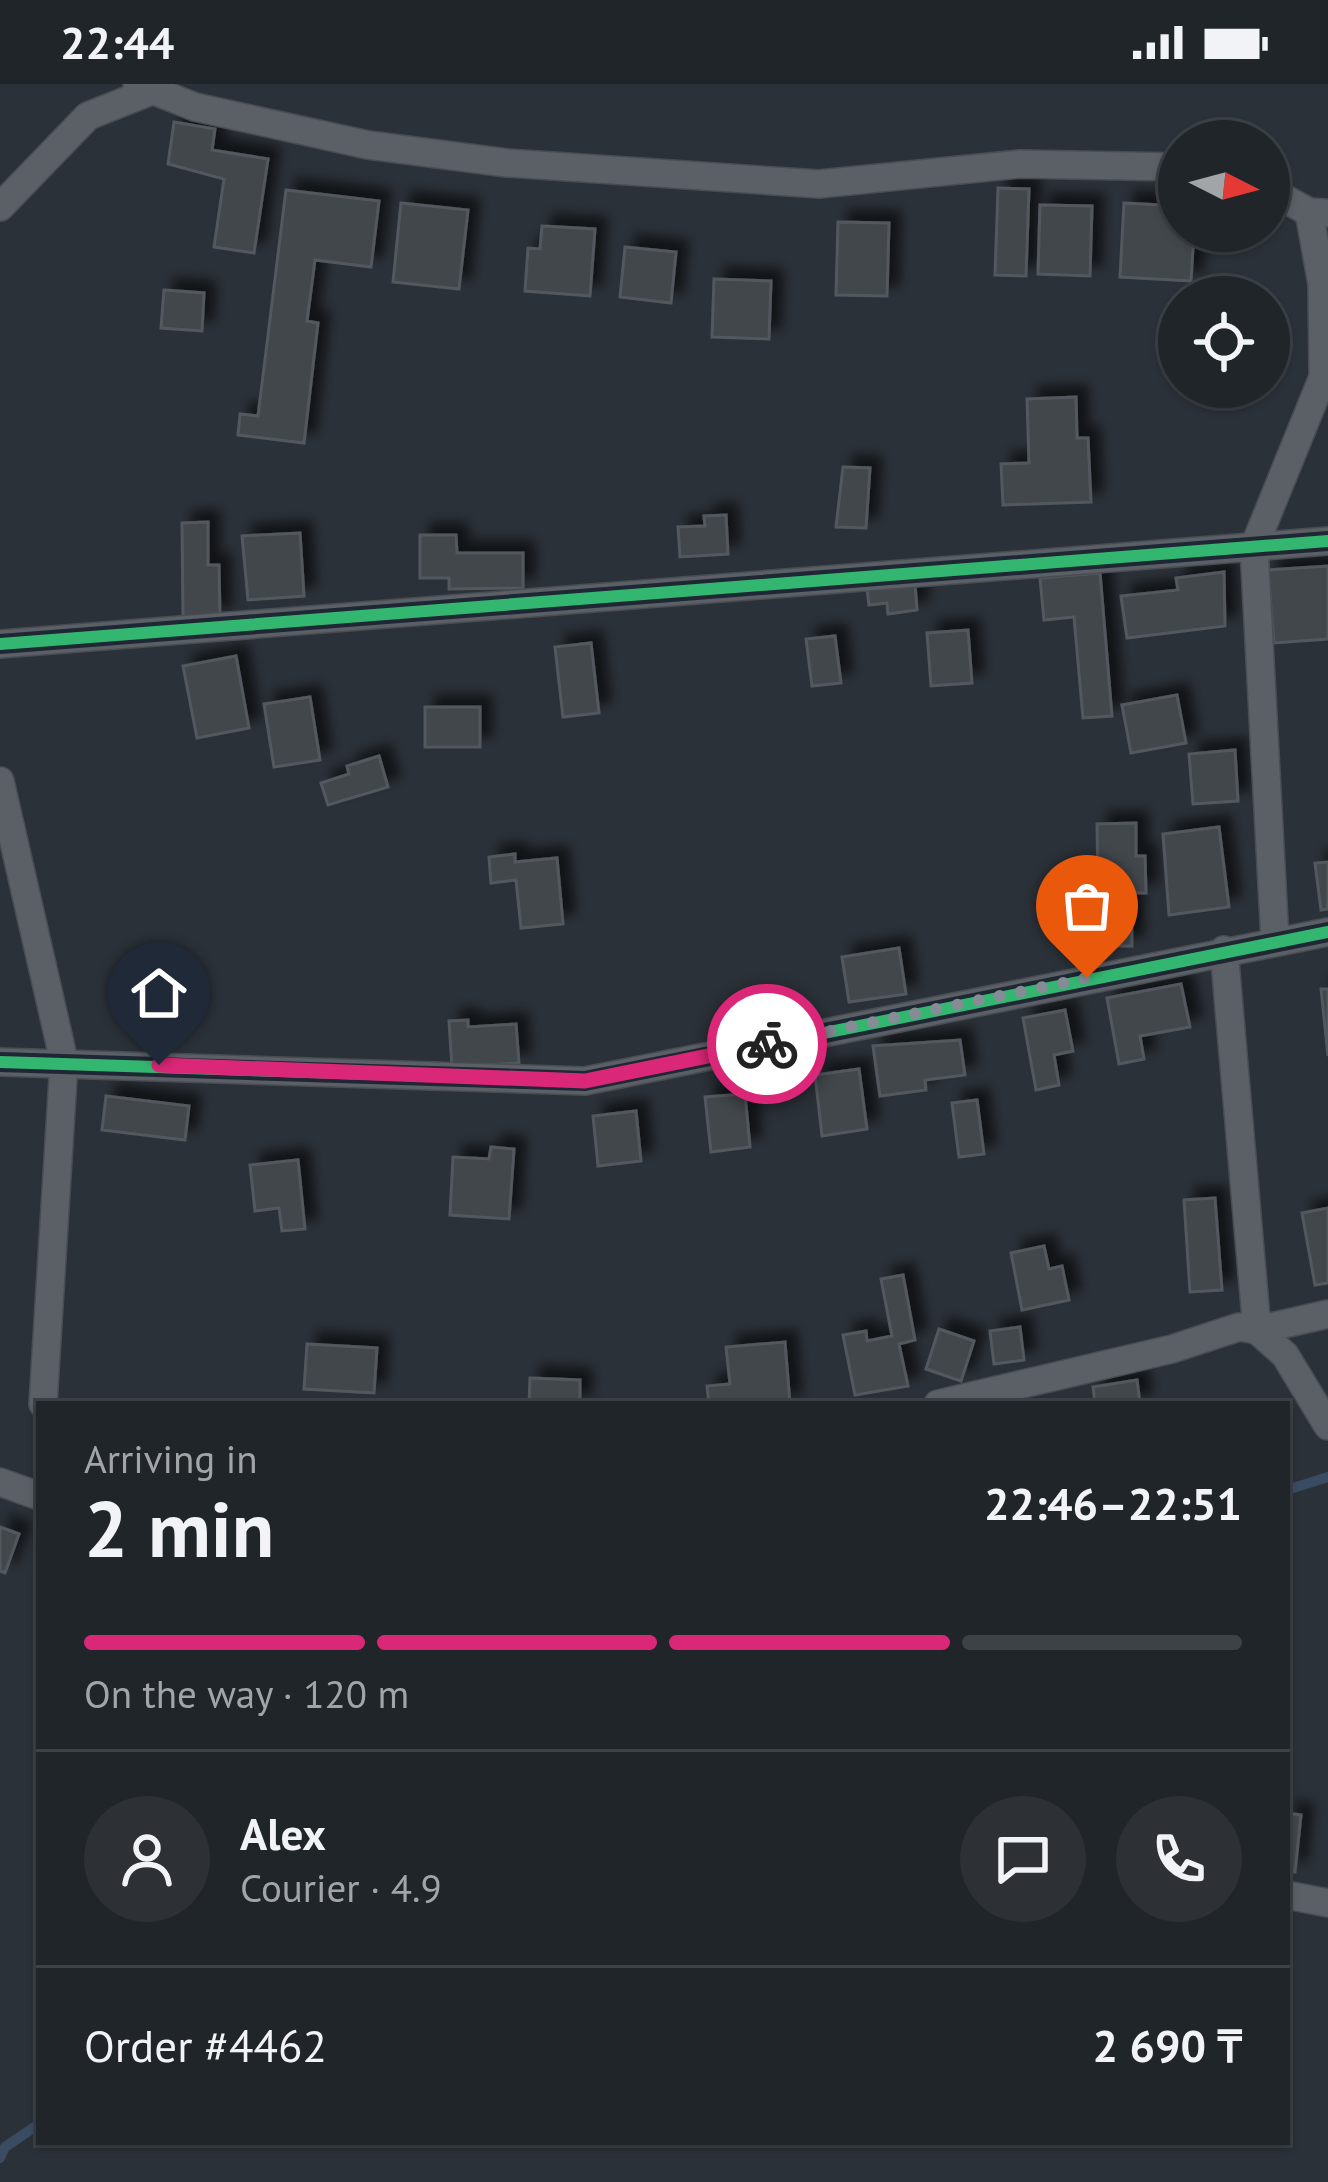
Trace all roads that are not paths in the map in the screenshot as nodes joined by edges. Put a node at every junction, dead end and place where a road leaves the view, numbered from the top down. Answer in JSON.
{"nodes":[{"id":1,"x":146,"y":86,"type":"edge"},
{"id":2,"x":1158,"y":167,"type":"edge"},
{"id":3,"x":1290,"y":200,"type":"edge"},
{"id":4,"x":0,"y":207,"type":"edge"},
{"id":5,"x":1319,"y":213,"type":"edge"},
{"id":6,"x":1326,"y":369,"type":"edge"},
{"id":7,"x":1328,"y":541,"type":"edge"},
{"id":8,"x":1254,"y":547,"type":"junction"},
{"id":9,"x":0,"y":644,"type":"edge"},
{"id":10,"x":0,"y":781,"type":"edge"},
{"id":11,"x":1328,"y":932,"type":"edge"},
{"id":12,"x":1274,"y":941,"type":"junction"},
{"id":13,"x":1224,"y":950,"type":"junction"},
{"id":14,"x":64,"y":1061,"type":"junction"},
{"id":15,"x":0,"y":1062,"type":"edge"},
{"id":16,"x":1328,"y":1314,"type":"edge"},
{"id":17,"x":1257,"y":1330,"type":"junction"},
{"id":18,"x":43,"y":1401,"type":"edge"},
{"id":19,"x":951,"y":1401,"type":"edge"},
{"id":20,"x":1328,"y":1426,"type":"edge"},
{"id":21,"x":0,"y":1482,"type":"edge"},
{"id":22,"x":36,"y":1495,"type":"edge"},
{"id":23,"x":1290,"y":1896,"type":"edge"},
{"id":24,"x":1328,"y":1903,"type":"edge"}],
"edges":[{"from":1,"to":2,"type":"street"},
{"from":1,"to":4,"type":"street"},
{"from":3,"to":5,"type":"street"},
{"from":5,"to":6,"type":"street"},
{"from":6,"to":8,"type":"street"},
{"from":7,"to":8,"type":"street"},
{"from":8,"to":9,"type":"street"},
{"from":8,"to":12,"type":"street"},
{"from":10,"to":14,"type":"street"},
{"from":11,"to":12,"type":"street"},
{"from":12,"to":13,"type":"street"},
{"from":13,"to":14,"type":"street"},
{"from":13,"to":17,"type":"street"},
{"from":14,"to":15,"type":"street"},
{"from":14,"to":18,"type":"street"},
{"from":16,"to":17,"type":"street"},
{"from":17,"to":19,"type":"street"},
{"from":17,"to":20,"type":"street"},
{"from":21,"to":22,"type":"street"},
{"from":23,"to":24,"type":"street"}]}
